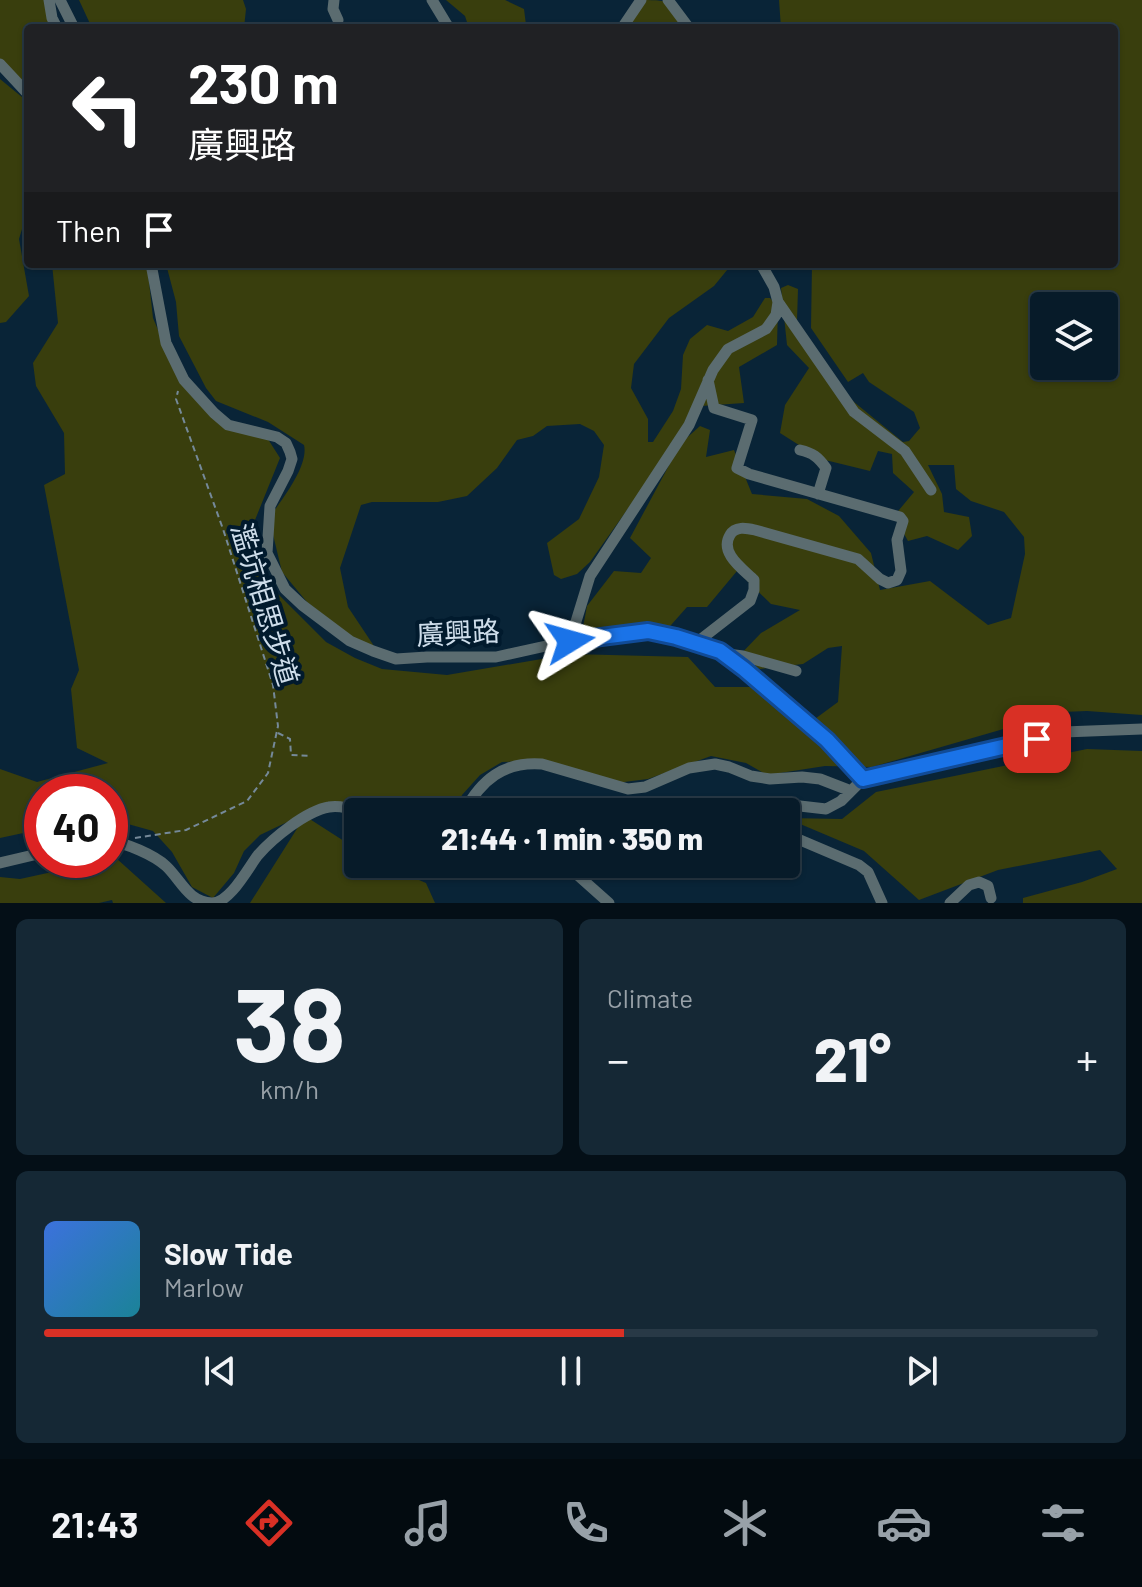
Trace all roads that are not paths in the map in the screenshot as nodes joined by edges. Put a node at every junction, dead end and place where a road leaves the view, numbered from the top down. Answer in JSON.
{"nodes":[{"id":1,"x":49,"y":0,"type":"edge"},
{"id":2,"x":60,"y":0,"type":"edge"},
{"id":3,"x":334,"y":0,"type":"edge"},
{"id":4,"x":432,"y":0,"type":"edge"},
{"id":5,"x":641,"y":0,"type":"edge"},
{"id":6,"x":668,"y":0,"type":"edge"},
{"id":7,"x":338,"y":20,"type":"dead end"},
{"id":8,"x":55,"y":24,"type":"edge"},
{"id":9,"x":72,"y":24,"type":"edge"},
{"id":10,"x":447,"y":24,"type":"edge"},
{"id":11,"x":625,"y":24,"type":"edge"},
{"id":12,"x":686,"y":24,"type":"edge"},
{"id":13,"x":0,"y":64,"type":"edge"},
{"id":14,"x":24,"y":90,"type":"edge"},
{"id":15,"x":152,"y":268,"type":"edge"},
{"id":16,"x":763,"y":268,"type":"edge"},
{"id":17,"x":778,"y":302,"type":"junction"},
{"id":18,"x":708,"y":380,"type":"junction"},
{"id":19,"x":800,"y":450,"type":"dead end"},
{"id":20,"x":931,"y":490,"type":"dead end"},
{"id":21,"x":818,"y":494,"type":"junction"},
{"id":22,"x":570,"y":641,"type":"junction"},
{"id":23,"x":696,"y":643,"type":"junction"},
{"id":24,"x":723,"y":653,"type":"junction"},
{"id":25,"x":796,"y":671,"type":"dead end"},
{"id":26,"x":1142,"y":729,"type":"edge"},
{"id":27,"x":863,"y":779,"type":"junction"},
{"id":28,"x":851,"y":791,"type":"junction"},
{"id":29,"x":472,"y":798,"type":"edge"},
{"id":30,"x":800,"y":806,"type":"edge"},
{"id":31,"x":344,"y":807,"type":"edge"},
{"id":32,"x":800,"y":840,"type":"edge"},
{"id":33,"x":128,"y":845,"type":"edge"},
{"id":34,"x":24,"y":857,"type":"edge"},
{"id":35,"x":0,"y":863,"type":"edge"},
{"id":36,"x":581,"y":878,"type":"edge"},
{"id":37,"x":991,"y":898,"type":"dead end"},
{"id":38,"x":609,"y":903,"type":"edge"},
{"id":39,"x":882,"y":903,"type":"edge"},
{"id":40,"x":950,"y":903,"type":"edge"}],
"edges":[{"from":1,"to":8,"type":"street"},
{"from":2,"to":9,"type":"street"},
{"from":3,"to":7,"type":"street"},
{"from":4,"to":10,"type":"street"},
{"from":5,"to":11,"type":"street"},
{"from":6,"to":12,"type":"street"},
{"from":13,"to":14,"type":"street"},
{"from":15,"to":22,"type":"street","name":"廣興路"},
{"from":16,"to":17,"type":"street"},
{"from":17,"to":18,"type":"street"},
{"from":17,"to":20,"type":"street"},
{"from":18,"to":21,"type":"street"},
{"from":18,"to":22,"type":"street"},
{"from":19,"to":21,"type":"street"},
{"from":21,"to":23,"type":"street"},
{"from":22,"to":23,"type":"street","name":"廣興路"},
{"from":23,"to":24,"type":"street","name":"廣興路"},
{"from":24,"to":25,"type":"street"},
{"from":24,"to":27,"type":"street","name":"廣興路"},
{"from":26,"to":27,"type":"street"},
{"from":27,"to":28,"type":"street"},
{"from":28,"to":29,"type":"street"},
{"from":28,"to":30,"type":"street"},
{"from":31,"to":33,"type":"street"},
{"from":32,"to":39,"type":"street"},
{"from":34,"to":35,"type":"street"},
{"from":36,"to":38,"type":"street"},
{"from":37,"to":40,"type":"street"}]}
